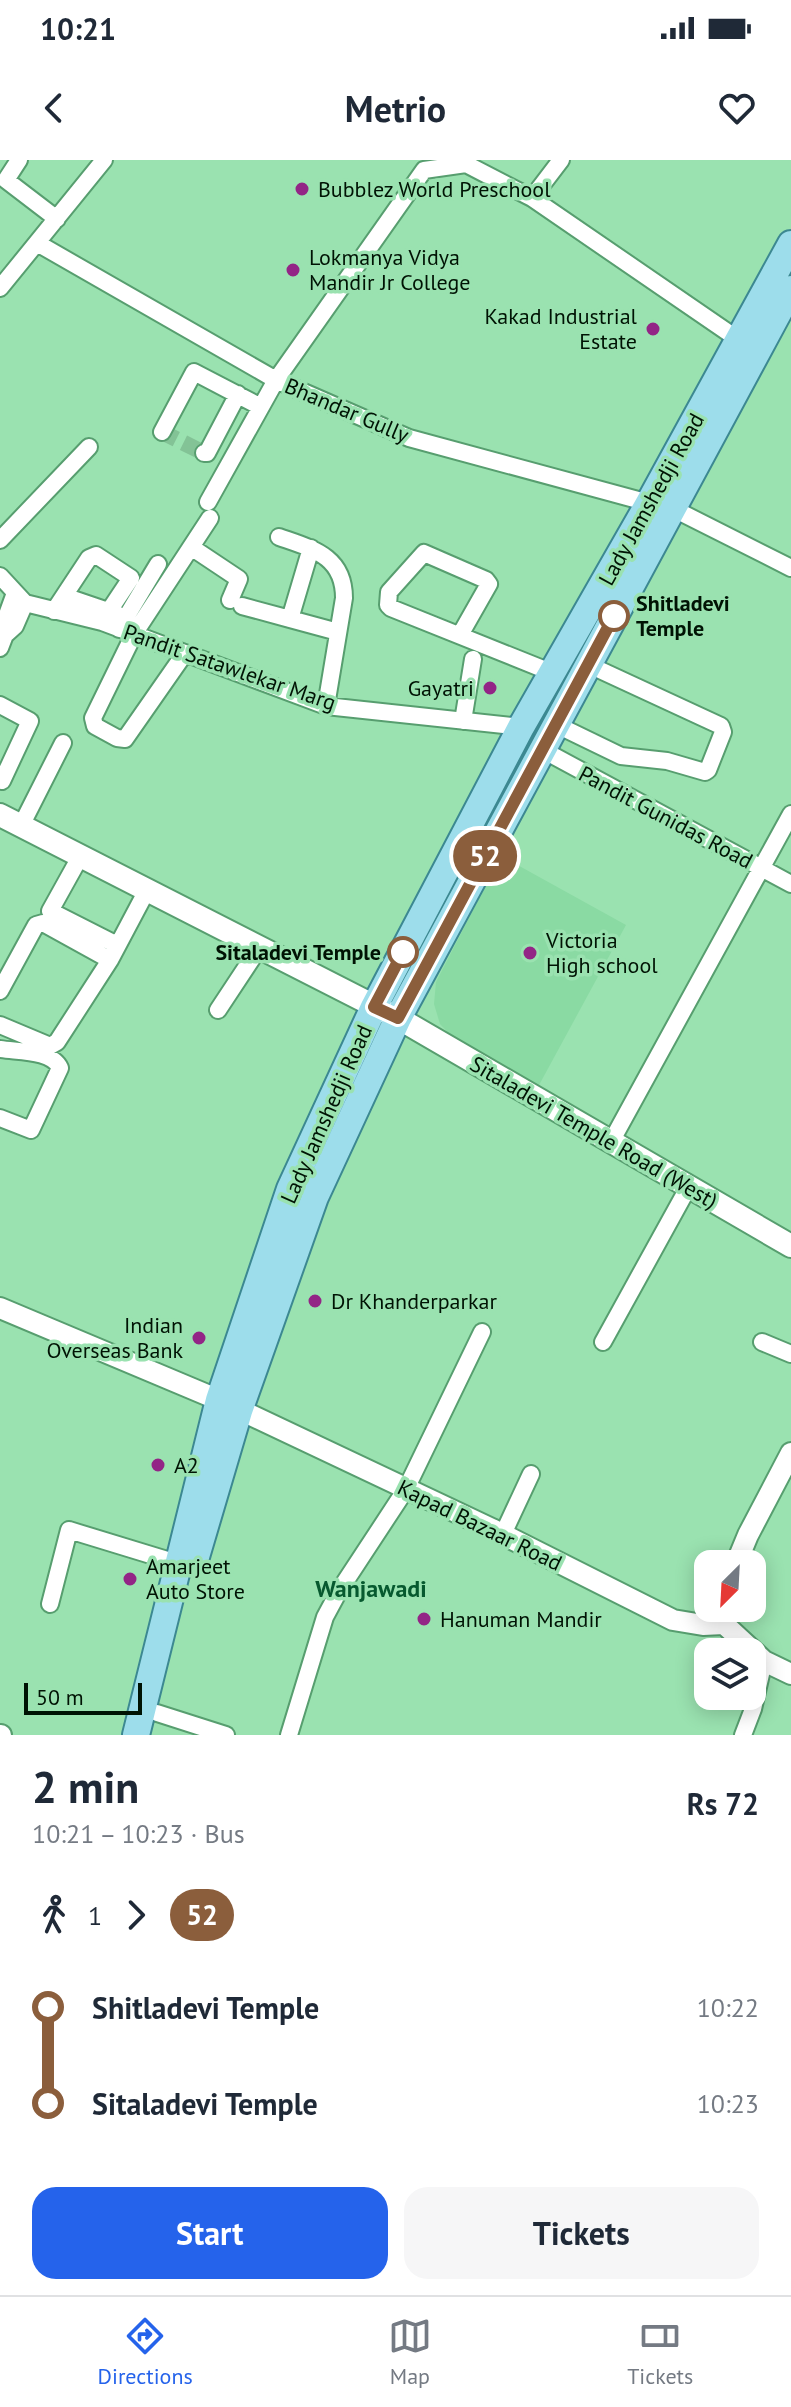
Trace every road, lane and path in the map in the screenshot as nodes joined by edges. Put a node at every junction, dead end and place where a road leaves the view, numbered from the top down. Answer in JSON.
{"nodes":[{"id":1,"x":19,"y":160,"type":"edge"},
{"id":2,"x":95,"y":160,"type":"edge"},
{"id":3,"x":104,"y":160,"type":"edge"},
{"id":4,"x":561,"y":160,"type":"edge"},
{"id":5,"x":465,"y":162,"type":"edge"},
{"id":6,"x":3,"y":183,"type":"edge"},
{"id":7,"x":532,"y":198,"type":"junction"},
{"id":8,"x":53,"y":216,"type":"junction"},
{"id":9,"x":37,"y":243,"type":"junction"},
{"id":10,"x":791,"y":244,"type":"edge"},
{"id":11,"x":0,"y":288,"type":"edge"},
{"id":12,"x":791,"y":289,"type":"edge"},
{"id":13,"x":739,"y":340,"type":"junction"},
{"id":14,"x":276,"y":380,"type":"junction"},
{"id":15,"x":238,"y":394,"type":"junction"},
{"id":16,"x":261,"y":407,"type":"junction"},
{"id":17,"x":162,"y":432,"type":"dead end"},
{"id":18,"x":89,"y":447,"type":"dead end"},
{"id":19,"x":204,"y":453,"type":"dead end"},
{"id":20,"x":661,"y":506,"type":"junction"},
{"id":21,"x":279,"y":537,"type":"dead end"},
{"id":22,"x":0,"y":540,"type":"edge"},
{"id":23,"x":191,"y":547,"type":"junction"},
{"id":24,"x":311,"y":548,"type":"junction"},
{"id":25,"x":158,"y":564,"type":"dead end"},
{"id":26,"x":791,"y":568,"type":"edge"},
{"id":27,"x":0,"y":576,"type":"edge"},
{"id":28,"x":64,"y":596,"type":"junction"},
{"id":29,"x":14,"y":601,"type":"edge"},
{"id":30,"x":54,"y":611,"type":"junction"},
{"id":31,"x":109,"y":611,"type":"junction"},
{"id":32,"x":290,"y":619,"type":"junction"},
{"id":33,"x":126,"y":627,"type":"junction"},
{"id":34,"x":338,"y":632,"type":"junction"},
{"id":35,"x":460,"y":635,"type":"junction"},
{"id":36,"x":3,"y":641,"type":"edge"},
{"id":37,"x":185,"y":653,"type":"junction"},
{"id":38,"x":473,"y":659,"type":"dead end"},
{"id":39,"x":587,"y":664,"type":"junction"},
{"id":40,"x":553,"y":673,"type":"junction"},
{"id":41,"x":0,"y":705,"type":"edge"},
{"id":42,"x":326,"y":706,"type":"junction"},
{"id":43,"x":463,"y":721,"type":"junction"},
{"id":44,"x":555,"y":724,"type":"junction"},
{"id":45,"x":521,"y":727,"type":"junction"},
{"id":46,"x":63,"y":743,"type":"dead end"},
{"id":47,"x":541,"y":749,"type":"junction"},
{"id":48,"x":2,"y":781,"type":"dead end"},
{"id":49,"x":791,"y":814,"type":"edge"},
{"id":50,"x":0,"y":815,"type":"edge"},
{"id":51,"x":21,"y":826,"type":"junction"},
{"id":52,"x":80,"y":857,"type":"junction"},
{"id":53,"x":763,"y":869,"type":"junction"},
{"id":54,"x":791,"y":884,"type":"edge"},
{"id":55,"x":146,"y":892,"type":"junction"},
{"id":56,"x":259,"y":948,"type":"junction"},
{"id":57,"x":113,"y":953,"type":"junction"},
{"id":58,"x":0,"y":991,"type":"edge"},
{"id":59,"x":218,"y":1010,"type":"dead end"},
{"id":60,"x":386,"y":1012,"type":"junction"},
{"id":61,"x":0,"y":1025,"type":"edge"},
{"id":62,"x":0,"y":1049,"type":"edge"},
{"id":63,"x":0,"y":1118,"type":"edge"},
{"id":64,"x":611,"y":1142,"type":"junction"},
{"id":65,"x":689,"y":1186,"type":"junction"},
{"id":66,"x":791,"y":1246,"type":"edge"},
{"id":67,"x":0,"y":1308,"type":"edge"},
{"id":68,"x":482,"y":1332,"type":"dead end"},
{"id":69,"x":603,"y":1342,"type":"dead end"},
{"id":70,"x":762,"y":1342,"type":"dead end"},
{"id":71,"x":791,"y":1354,"type":"edge"},
{"id":72,"x":229,"y":1406,"type":"junction"},
{"id":73,"x":791,"y":1453,"type":"edge"},
{"id":74,"x":531,"y":1474,"type":"dead end"},
{"id":75,"x":406,"y":1489,"type":"junction"},
{"id":76,"x":503,"y":1534,"type":"junction"},
{"id":77,"x":742,"y":1550,"type":"edge"},
{"id":78,"x":177,"y":1563,"type":"junction"},
{"id":79,"x":50,"y":1604,"type":"dead end"},
{"id":80,"x":710,"y":1622,"type":"edge"},
{"id":81,"x":730,"y":1622,"type":"edge"},
{"id":82,"x":744,"y":1638,"type":"edge"},
{"id":83,"x":766,"y":1662,"type":"edge"},
{"id":84,"x":791,"y":1674,"type":"edge"},
{"id":85,"x":753,"y":1710,"type":"edge"},
{"id":86,"x":156,"y":1724,"type":"edge"},
{"id":87,"x":136,"y":1735,"type":"edge"},
{"id":88,"x":226,"y":1735,"type":"edge"},
{"id":89,"x":289,"y":1735,"type":"edge"},
{"id":90,"x":743,"y":1735,"type":"edge"}],
"edges":[{"from":1,"to":6,"type":"street"},
{"from":2,"to":8,"type":"street"},
{"from":3,"to":8,"type":"street"},
{"from":4,"to":7,"type":"street"},
{"from":5,"to":7,"type":"street","name":"Bhandar Gully"},
{"from":5,"to":14,"type":"street","name":"Bhandar Gully"},
{"from":6,"to":8,"type":"street"},
{"from":7,"to":13,"type":"street","name":"Bhandar Gully"},
{"from":8,"to":9,"type":"street"},
{"from":9,"to":11,"type":"street"},
{"from":9,"to":14,"type":"street"},
{"from":10,"to":13,"type":"main road","name":"Lady Jamshedji Road"},
{"from":12,"to":20,"type":"main road","name":"Lady Jamshedji Road"},
{"from":13,"to":20,"type":"main road","name":"Lady Jamshedji Road"},
{"from":14,"to":16,"type":"street"},
{"from":14,"to":20,"type":"street","name":"Bhandar Gully"},
{"from":15,"to":16,"type":"street"},
{"from":15,"to":17,"type":"street"},
{"from":15,"to":19,"type":"street"},
{"from":16,"to":23,"type":"street"},
{"from":18,"to":22,"type":"street"},
{"from":20,"to":26,"type":"street","name":"Bhandar Gully"},
{"from":20,"to":39,"type":"main road","name":"Lady Jamshedji Road"},
{"from":20,"to":40,"type":"main road","name":"Lady Jamshedji Road"},
{"from":21,"to":24,"type":"street"},
{"from":23,"to":32,"type":"street"},
{"from":23,"to":33,"type":"street"},
{"from":24,"to":32,"type":"street"},
{"from":24,"to":34,"type":"street"},
{"from":25,"to":33,"type":"street"},
{"from":27,"to":29,"type":"street"},
{"from":28,"to":30,"type":"street"},
{"from":28,"to":31,"type":"street"},
{"from":28,"to":31,"type":"street"},
{"from":29,"to":30,"type":"street","name":"Pandit Satawlekar Marg"},
{"from":29,"to":36,"type":"street"},
{"from":30,"to":33,"type":"street","name":"Pandit Satawlekar Marg"},
{"from":31,"to":33,"type":"street"},
{"from":32,"to":34,"type":"street"},
{"from":33,"to":37,"type":"street","name":"Pandit Satawlekar Marg"},
{"from":33,"to":37,"type":"street"},
{"from":34,"to":42,"type":"street"},
{"from":35,"to":35,"type":"street"},
{"from":35,"to":40,"type":"street"},
{"from":37,"to":42,"type":"street","name":"Pandit Satawlekar Marg"},
{"from":38,"to":43,"type":"street"},
{"from":39,"to":44,"type":"main road","name":"Lady Jamshedji Road"},
{"from":39,"to":44,"type":"street"},
{"from":40,"to":45,"type":"main road","name":"Lady Jamshedji Road"},
{"from":41,"to":48,"type":"street"},
{"from":42,"to":43,"type":"street","name":"Pandit Satawlekar Marg"},
{"from":43,"to":45,"type":"street","name":"Pandit Satawlekar Marg"},
{"from":44,"to":47,"type":"main road","name":"Lady Jamshedji Road"},
{"from":45,"to":60,"type":"main road","name":"Lady Jamshedji Road"},
{"from":46,"to":51,"type":"street"},
{"from":47,"to":53,"type":"street","name":"Pandit Gunidas Road"},
{"from":47,"to":60,"type":"main road","name":"Lady Jamshedji Road"},
{"from":49,"to":53,"type":"street"},
{"from":50,"to":51,"type":"main road","name":"Sitaladevi Temple Road (West)"},
{"from":51,"to":52,"type":"main road","name":"Sitaladevi Temple Road (West)"},
{"from":52,"to":55,"type":"main road","name":"Sitaladevi Temple Road (West)"},
{"from":52,"to":57,"type":"street"},
{"from":53,"to":54,"type":"street","name":"Pandit Gunidas Road"},
{"from":53,"to":64,"type":"street"},
{"from":55,"to":56,"type":"main road","name":"Sitaladevi Temple Road (West)"},
{"from":55,"to":57,"type":"street"},
{"from":56,"to":59,"type":"street"},
{"from":56,"to":60,"type":"main road","name":"Sitaladevi Temple Road (West)"},
{"from":57,"to":58,"type":"street"},
{"from":57,"to":61,"type":"street"},
{"from":60,"to":64,"type":"main road","name":"Sitaladevi Temple Road (West)"},
{"from":60,"to":72,"type":"main road","name":"Lady Jamshedji Road"},
{"from":62,"to":63,"type":"street"},
{"from":64,"to":65,"type":"main road","name":"Sitaladevi Temple Road (West)"},
{"from":65,"to":66,"type":"main road","name":"Sitaladevi Temple Road (West)"},
{"from":65,"to":69,"type":"street"},
{"from":67,"to":72,"type":"street","name":"Kapad Bazaar Road"},
{"from":68,"to":75,"type":"street"},
{"from":70,"to":71,"type":"street"},
{"from":72,"to":75,"type":"street","name":"Kapad Bazaar Road"},
{"from":72,"to":78,"type":"main road","name":"Lady Jamshedji Road"},
{"from":72,"to":86,"type":"main road","name":"Lady Jamshedji Road"},
{"from":73,"to":77,"type":"street"},
{"from":74,"to":76,"type":"street"},
{"from":75,"to":76,"type":"street","name":"Kapad Bazaar Road"},
{"from":75,"to":89,"type":"street"},
{"from":76,"to":80,"type":"street","name":"Kapad Bazaar Road"},
{"from":78,"to":79,"type":"street"},
{"from":78,"to":87,"type":"main road","name":"Lady Jamshedji Road"},
{"from":81,"to":82,"type":"street"},
{"from":83,"to":84,"type":"street"},
{"from":85,"to":90,"type":"street"},
{"from":86,"to":88,"type":"street"}]}
